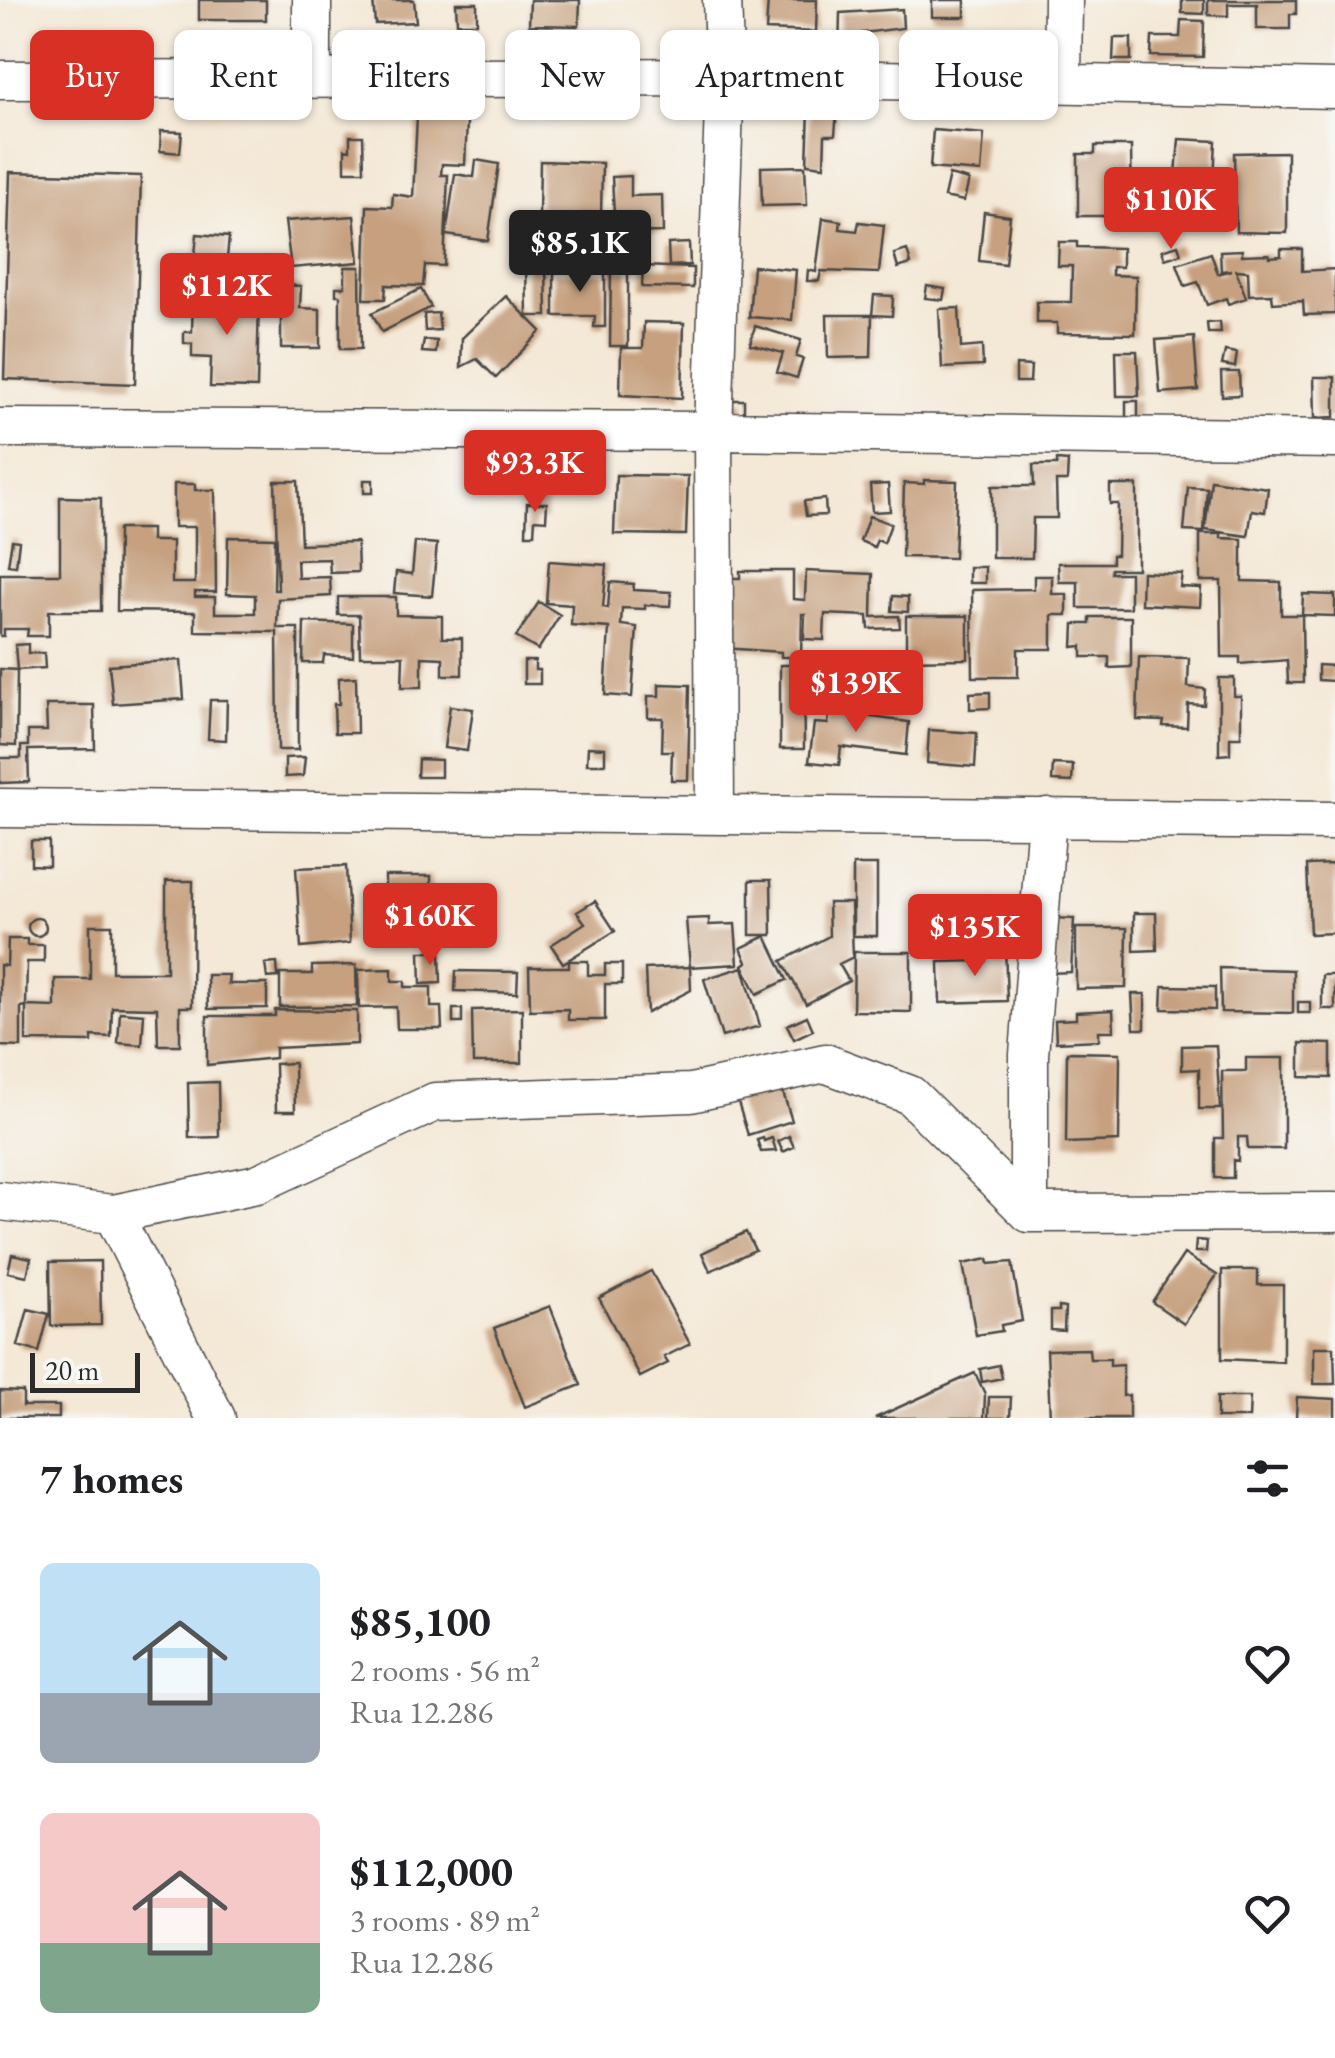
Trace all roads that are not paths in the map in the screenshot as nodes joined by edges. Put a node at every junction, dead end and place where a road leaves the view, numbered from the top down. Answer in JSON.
{"nodes":[{"id":1,"x":312,"y":0,"type":"edge"},
{"id":2,"x":722,"y":0,"type":"edge"},
{"id":3,"x":1062,"y":0,"type":"edge"},
{"id":4,"x":312,"y":30,"type":"edge"},
{"id":5,"x":723,"y":30,"type":"edge"},
{"id":6,"x":312,"y":76,"type":"edge"},
{"id":7,"x":660,"y":77,"type":"edge"},
{"id":8,"x":174,"y":78,"type":"edge"},
{"id":9,"x":879,"y":79,"type":"edge"},
{"id":10,"x":0,"y":80,"type":"edge"},
{"id":11,"x":1062,"y":82,"type":"junction"},
{"id":12,"x":1335,"y":89,"type":"edge"},
{"id":13,"x":724,"y":120,"type":"edge"},
{"id":14,"x":0,"y":428,"type":"edge"},
{"id":15,"x":713,"y":430,"type":"junction"},
{"id":16,"x":1335,"y":439,"type":"edge"},
{"id":17,"x":0,"y":808,"type":"edge"},
{"id":18,"x":715,"y":814,"type":"junction"},
{"id":19,"x":1048,"y":817,"type":"junction"},
{"id":20,"x":1335,"y":822,"type":"edge"},
{"id":21,"x":0,"y":1201,"type":"edge"},
{"id":22,"x":1335,"y":1212,"type":"edge"},
{"id":23,"x":1029,"y":1213,"type":"junction"},
{"id":24,"x":113,"y":1214,"type":"junction"},
{"id":25,"x":216,"y":1418,"type":"edge"}],
"edges":[{"from":1,"to":4,"type":"street"},
{"from":2,"to":5,"type":"street"},
{"from":3,"to":11,"type":"street"},
{"from":6,"to":7,"type":"street"},
{"from":8,"to":10,"type":"street"},
{"from":9,"to":11,"type":"street"},
{"from":11,"to":12,"type":"street"},
{"from":13,"to":15,"type":"street"},
{"from":14,"to":15,"type":"street"},
{"from":15,"to":16,"type":"street"},
{"from":15,"to":18,"type":"street"},
{"from":17,"to":18,"type":"street"},
{"from":18,"to":19,"type":"street"},
{"from":19,"to":20,"type":"street"},
{"from":19,"to":23,"type":"street"},
{"from":21,"to":24,"type":"street"},
{"from":22,"to":23,"type":"street"},
{"from":23,"to":24,"type":"street"},
{"from":24,"to":25,"type":"street"}]}
